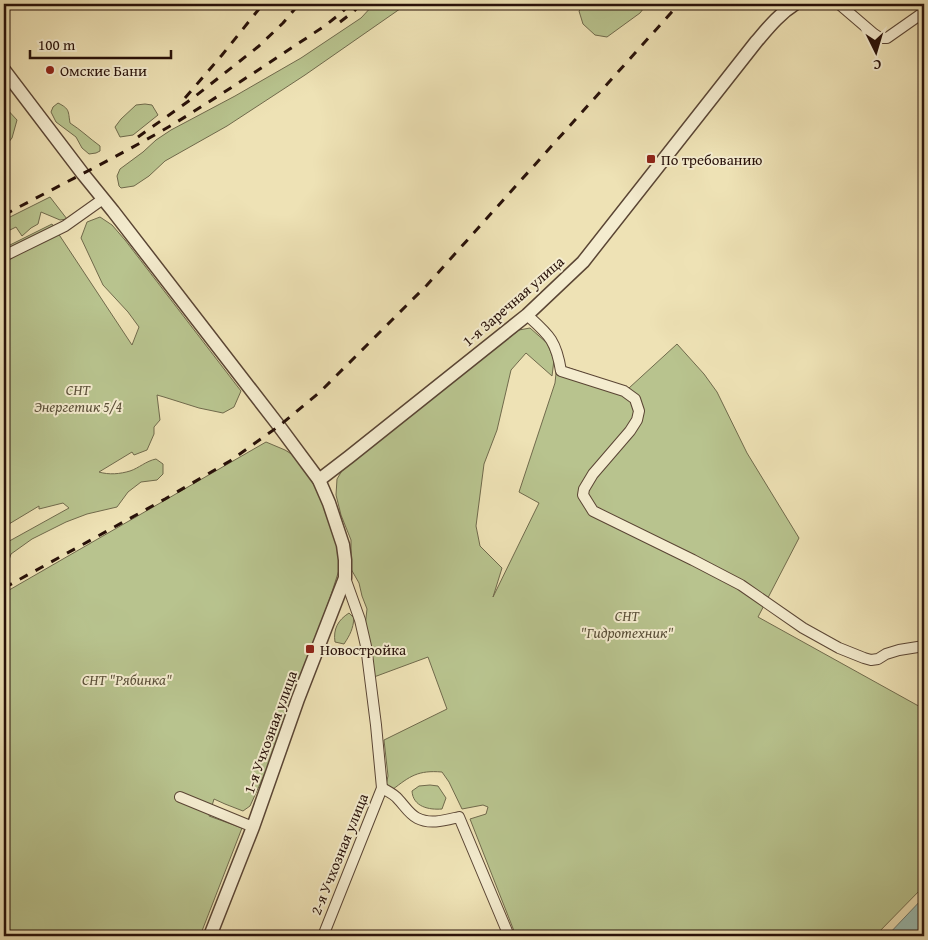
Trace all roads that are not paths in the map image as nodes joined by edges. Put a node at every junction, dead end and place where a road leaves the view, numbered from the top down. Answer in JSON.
{"nodes":[{"id":1,"x":795,"y":4,"type":"edge"},
{"id":2,"x":839,"y":4,"type":"edge"},
{"id":3,"x":924,"y":12,"type":"edge"},
{"id":4,"x":4,"y":70,"type":"edge"},
{"id":5,"x":103,"y":199,"type":"junction"},
{"id":6,"x":4,"y":256,"type":"edge"},
{"id":7,"x":527,"y":315,"type":"junction"},
{"id":8,"x":319,"y":480,"type":"junction"},
{"id":9,"x":345,"y":578,"type":"junction"},
{"id":10,"x":924,"y":646,"type":"edge"},
{"id":11,"x":382,"y":788,"type":"junction"},
{"id":12,"x":180,"y":796,"type":"dead end"},
{"id":13,"x":253,"y":827,"type":"junction"},
{"id":14,"x":210,"y":936,"type":"edge"},
{"id":15,"x":323,"y":936,"type":"edge"},
{"id":16,"x":509,"y":936,"type":"edge"}],
"edges":[{"from":1,"to":7,"type":"street","name":"1-я Заречная улица"},
{"from":2,"to":3,"type":"street"},
{"from":4,"to":5,"type":"street","name":"1-я Учхозная улица"},
{"from":5,"to":6,"type":"street"},
{"from":5,"to":8,"type":"street","name":"1-я Учхозная улица"},
{"from":7,"to":8,"type":"street","name":"1-я Заречная улица"},
{"from":7,"to":10,"type":"street"},
{"from":8,"to":9,"type":"street","name":"1-я Учхозная улица"},
{"from":9,"to":11,"type":"street","name":"2-я Учхозная улица"},
{"from":9,"to":13,"type":"street","name":"1-я Учхозная улица"},
{"from":11,"to":15,"type":"street","name":"2-я Учхозная улица"},
{"from":11,"to":16,"type":"street"},
{"from":12,"to":13,"type":"street"},
{"from":13,"to":14,"type":"street","name":"1-я Учхозная улица"}]}
